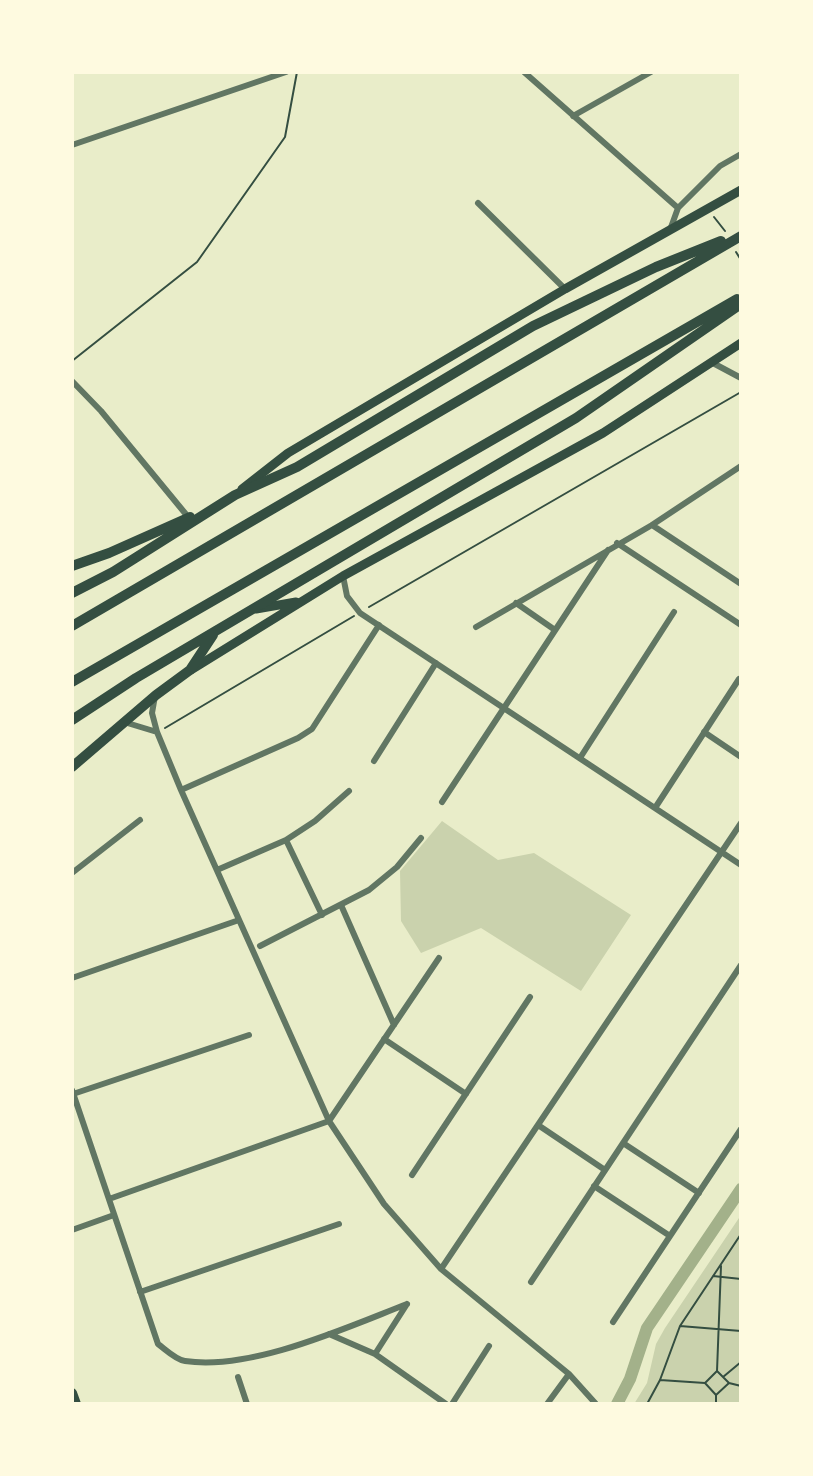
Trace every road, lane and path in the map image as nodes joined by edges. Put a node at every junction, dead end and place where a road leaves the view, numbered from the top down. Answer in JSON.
{"nodes":[{"id":1,"x":286,"y":72,"type":"edge"},
{"id":2,"x":297,"y":72,"type":"edge"},
{"id":3,"x":524,"y":72,"type":"edge"},
{"id":4,"x":651,"y":72,"type":"edge"},
{"id":5,"x":573,"y":116,"type":"junction"},
{"id":6,"x":72,"y":145,"type":"edge"},
{"id":7,"x":741,"y":154,"type":"edge"},
{"id":8,"x":741,"y":189,"type":"edge"},
{"id":9,"x":478,"y":203,"type":"dead end"},
{"id":10,"x":678,"y":208,"type":"junction"},
{"id":11,"x":670,"y":231,"type":"junction"},
{"id":12,"x":741,"y":235,"type":"edge"},
{"id":13,"x":565,"y":290,"type":"junction"},
{"id":14,"x":741,"y":297,"type":"edge"},
{"id":15,"x":741,"y":304,"type":"edge"},
{"id":16,"x":741,"y":343,"type":"edge"},
{"id":17,"x":72,"y":361,"type":"edge"},
{"id":18,"x":710,"y":362,"type":"junction"},
{"id":19,"x":741,"y":378,"type":"edge"},
{"id":20,"x":72,"y":381,"type":"edge"},
{"id":21,"x":741,"y":392,"type":"edge"},
{"id":22,"x":741,"y":466,"type":"edge"},
{"id":23,"x":235,"y":495,"type":"junction"},
{"id":24,"x":215,"y":508,"type":"junction"},
{"id":25,"x":189,"y":518,"type":"junction"},
{"id":26,"x":652,"y":525,"type":"junction"},
{"id":27,"x":617,"y":543,"type":"junction"},
{"id":28,"x":610,"y":547,"type":"junction"},
{"id":29,"x":72,"y":566,"type":"edge"},
{"id":30,"x":343,"y":576,"type":"junction"},
{"id":31,"x":741,"y":584,"type":"edge"},
{"id":32,"x":72,"y":593,"type":"edge"},
{"id":33,"x":301,"y":602,"type":"junction"},
{"id":34,"x":516,"y":603,"type":"junction"},
{"id":35,"x":255,"y":609,"type":"junction"},
{"id":36,"x":674,"y":612,"type":"dead end"},
{"id":37,"x":360,"y":613,"type":"junction"},
{"id":38,"x":379,"y":625,"type":"junction"},
{"id":39,"x":741,"y":625,"type":"edge"},
{"id":40,"x":72,"y":626,"type":"edge"},
{"id":41,"x":476,"y":627,"type":"dead end"},
{"id":42,"x":555,"y":630,"type":"junction"},
{"id":43,"x":214,"y":633,"type":"junction"},
{"id":44,"x":436,"y":663,"type":"junction"},
{"id":45,"x":190,"y":670,"type":"junction"},
{"id":46,"x":739,"y":679,"type":"dead end"},
{"id":47,"x":72,"y":682,"type":"edge"},
{"id":48,"x":156,"y":695,"type":"junction"},
{"id":49,"x":504,"y":708,"type":"junction"},
{"id":50,"x":72,"y":720,"type":"edge"},
{"id":51,"x":124,"y":722,"type":"junction"},
{"id":52,"x":157,"y":732,"type":"junction"},
{"id":53,"x":704,"y":732,"type":"junction"},
{"id":54,"x":741,"y":757,"type":"edge"},
{"id":55,"x":580,"y":758,"type":"junction"},
{"id":56,"x":374,"y":761,"type":"dead end"},
{"id":57,"x":72,"y":767,"type":"edge"},
{"id":58,"x":181,"y":790,"type":"junction"},
{"id":59,"x":349,"y":790,"type":"dead end"},
{"id":60,"x":442,"y":802,"type":"dead end"},
{"id":61,"x":655,"y":808,"type":"junction"},
{"id":62,"x":140,"y":820,"type":"dead end"},
{"id":63,"x":741,"y":823,"type":"edge"},
{"id":64,"x":421,"y":838,"type":"dead end"},
{"id":65,"x":286,"y":840,"type":"junction"},
{"id":66,"x":721,"y":852,"type":"junction"},
{"id":67,"x":741,"y":865,"type":"edge"},
{"id":68,"x":217,"y":870,"type":"junction"},
{"id":69,"x":72,"y":873,"type":"edge"},
{"id":70,"x":341,"y":905,"type":"junction"},
{"id":71,"x":322,"y":915,"type":"junction"},
{"id":72,"x":239,"y":920,"type":"junction"},
{"id":73,"x":260,"y":946,"type":"dead end"},
{"id":74,"x":439,"y":958,"type":"dead end"},
{"id":75,"x":741,"y":965,"type":"edge"},
{"id":76,"x":72,"y":978,"type":"edge"},
{"id":77,"x":530,"y":997,"type":"dead end"},
{"id":78,"x":394,"y":1025,"type":"junction"},
{"id":79,"x":249,"y":1035,"type":"dead end"},
{"id":80,"x":384,"y":1039,"type":"junction"},
{"id":81,"x":466,"y":1094,"type":"junction"},
{"id":82,"x":73,"y":1097,"type":"edge"},
{"id":83,"x":329,"y":1121,"type":"junction"},
{"id":84,"x":538,"y":1125,"type":"junction"},
{"id":85,"x":741,"y":1129,"type":"edge"},
{"id":86,"x":623,"y":1143,"type":"junction"},
{"id":87,"x":605,"y":1170,"type":"junction"},
{"id":88,"x":412,"y":1175,"type":"dead end"},
{"id":89,"x":594,"y":1186,"type":"junction"},
{"id":90,"x":699,"y":1193,"type":"junction"},
{"id":91,"x":109,"y":1199,"type":"junction"},
{"id":92,"x":114,"y":1215,"type":"junction"},
{"id":93,"x":339,"y":1224,"type":"dead end"},
{"id":94,"x":72,"y":1230,"type":"edge"},
{"id":95,"x":741,"y":1234,"type":"edge"},
{"id":96,"x":670,"y":1236,"type":"junction"},
{"id":97,"x":722,"y":1264,"type":"junction"},
{"id":98,"x":441,"y":1269,"type":"junction"},
{"id":99,"x":713,"y":1275,"type":"junction"},
{"id":100,"x":722,"y":1277,"type":"junction"},
{"id":101,"x":741,"y":1279,"type":"edge"},
{"id":102,"x":531,"y":1281,"type":"dead end"},
{"id":103,"x":140,"y":1292,"type":"junction"},
{"id":104,"x":613,"y":1322,"type":"dead end"},
{"id":105,"x":680,"y":1326,"type":"junction"},
{"id":106,"x":718,"y":1331,"type":"junction"},
{"id":107,"x":741,"y":1331,"type":"edge"},
{"id":108,"x":329,"y":1334,"type":"junction"},
{"id":109,"x":489,"y":1346,"type":"dead end"},
{"id":110,"x":375,"y":1354,"type":"junction"},
{"id":111,"x":741,"y":1362,"type":"edge"},
{"id":112,"x":717,"y":1371,"type":"junction"},
{"id":113,"x":569,"y":1374,"type":"junction"},
{"id":114,"x":238,"y":1377,"type":"dead end"},
{"id":115,"x":723,"y":1377,"type":"junction"},
{"id":116,"x":660,"y":1380,"type":"junction"},
{"id":117,"x":705,"y":1383,"type":"junction"},
{"id":118,"x":729,"y":1383,"type":"junction"},
{"id":119,"x":741,"y":1386,"type":"edge"},
{"id":120,"x":72,"y":1393,"type":"edge"},
{"id":121,"x":716,"y":1395,"type":"junction"},
{"id":122,"x":76,"y":1404,"type":"edge"},
{"id":123,"x":247,"y":1404,"type":"edge"},
{"id":124,"x":446,"y":1404,"type":"edge"},
{"id":125,"x":452,"y":1404,"type":"edge"},
{"id":126,"x":547,"y":1404,"type":"edge"},
{"id":127,"x":596,"y":1404,"type":"edge"},
{"id":128,"x":647,"y":1404,"type":"edge"},
{"id":129,"x":716,"y":1404,"type":"edge"}],
"edges":[{"from":1,"to":6,"type":"street"},
{"from":2,"to":17,"type":"path"},
{"from":3,"to":5,"type":"street"},
{"from":4,"to":5,"type":"street"},
{"from":5,"to":10,"type":"street"},
{"from":7,"to":10,"type":"street"},
{"from":8,"to":11,"type":"main road"},
{"from":9,"to":13,"type":"street"},
{"from":10,"to":11,"type":"street"},
{"from":11,"to":13,"type":"main road"},
{"from":12,"to":23,"type":"main road"},
{"from":12,"to":40,"type":"main road"},
{"from":13,"to":23,"type":"main road"},
{"from":14,"to":47,"type":"main road"},
{"from":15,"to":35,"type":"main road"},
{"from":16,"to":18,"type":"main road"},
{"from":18,"to":19,"type":"street"},
{"from":18,"to":30,"type":"main road"},
{"from":20,"to":25,"type":"street"},
{"from":21,"to":37,"type":"path"},
{"from":22,"to":26,"type":"street"},
{"from":23,"to":24,"type":"main road"},
{"from":24,"to":25,"type":"main road"},
{"from":24,"to":32,"type":"main road"},
{"from":25,"to":29,"type":"main road"},
{"from":26,"to":27,"type":"street"},
{"from":26,"to":31,"type":"street"},
{"from":27,"to":28,"type":"street"},
{"from":27,"to":39,"type":"street"},
{"from":28,"to":34,"type":"street"},
{"from":28,"to":42,"type":"street"},
{"from":30,"to":33,"type":"main road"},
{"from":30,"to":37,"type":"street"},
{"from":33,"to":35,"type":"main road"},
{"from":33,"to":45,"type":"main road"},
{"from":34,"to":41,"type":"street"},
{"from":34,"to":42,"type":"street"},
{"from":35,"to":43,"type":"main road"},
{"from":36,"to":55,"type":"street"},
{"from":37,"to":38,"type":"street"},
{"from":37,"to":52,"type":"path"},
{"from":38,"to":44,"type":"street"},
{"from":38,"to":58,"type":"street"},
{"from":42,"to":49,"type":"street"},
{"from":43,"to":45,"type":"main road"},
{"from":43,"to":50,"type":"main road"},
{"from":44,"to":49,"type":"street"},
{"from":44,"to":56,"type":"street"},
{"from":45,"to":48,"type":"main road"},
{"from":46,"to":53,"type":"street"},
{"from":48,"to":51,"type":"main road"},
{"from":48,"to":52,"type":"street"},
{"from":49,"to":55,"type":"street"},
{"from":49,"to":60,"type":"street"},
{"from":51,"to":52,"type":"street"},
{"from":51,"to":57,"type":"main road"},
{"from":52,"to":58,"type":"street"},
{"from":53,"to":54,"type":"street"},
{"from":53,"to":61,"type":"street"},
{"from":55,"to":61,"type":"street"},
{"from":58,"to":68,"type":"street"},
{"from":59,"to":65,"type":"street"},
{"from":61,"to":66,"type":"street"},
{"from":62,"to":69,"type":"street"},
{"from":63,"to":66,"type":"street"},
{"from":64,"to":70,"type":"street"},
{"from":65,"to":68,"type":"street"},
{"from":65,"to":71,"type":"street"},
{"from":66,"to":67,"type":"street"},
{"from":66,"to":84,"type":"street"},
{"from":68,"to":72,"type":"street"},
{"from":70,"to":71,"type":"street"},
{"from":70,"to":78,"type":"street"},
{"from":71,"to":73,"type":"street"},
{"from":72,"to":76,"type":"street"},
{"from":72,"to":83,"type":"street"},
{"from":74,"to":78,"type":"street"},
{"from":75,"to":86,"type":"street"},
{"from":77,"to":81,"type":"street"},
{"from":78,"to":80,"type":"street"},
{"from":79,"to":82,"type":"street"},
{"from":80,"to":81,"type":"street"},
{"from":80,"to":83,"type":"street"},
{"from":81,"to":88,"type":"street"},
{"from":82,"to":91,"type":"street"},
{"from":83,"to":91,"type":"street"},
{"from":83,"to":98,"type":"street"},
{"from":84,"to":87,"type":"street"},
{"from":84,"to":98,"type":"street"},
{"from":85,"to":90,"type":"street"},
{"from":86,"to":87,"type":"street"},
{"from":86,"to":90,"type":"street"},
{"from":87,"to":89,"type":"street"},
{"from":89,"to":96,"type":"street"},
{"from":89,"to":102,"type":"street"},
{"from":90,"to":96,"type":"street"},
{"from":91,"to":92,"type":"street"},
{"from":92,"to":94,"type":"street"},
{"from":92,"to":103,"type":"street"},
{"from":93,"to":103,"type":"street"},
{"from":95,"to":97,"type":"path"},
{"from":96,"to":104,"type":"street"},
{"from":97,"to":99,"type":"path"},
{"from":97,"to":100,"type":"path"},
{"from":98,"to":113,"type":"street"},
{"from":99,"to":100,"type":"path"},
{"from":99,"to":105,"type":"path"},
{"from":100,"to":101,"type":"path"},
{"from":100,"to":106,"type":"path"},
{"from":103,"to":108,"type":"street"},
{"from":105,"to":106,"type":"path"},
{"from":105,"to":116,"type":"path"},
{"from":106,"to":107,"type":"path"},
{"from":106,"to":112,"type":"path"},
{"from":108,"to":110,"type":"street"},
{"from":108,"to":110,"type":"street"},
{"from":109,"to":125,"type":"street"},
{"from":110,"to":124,"type":"street"},
{"from":111,"to":115,"type":"path"},
{"from":112,"to":115,"type":"path"},
{"from":112,"to":117,"type":"path"},
{"from":113,"to":126,"type":"street"},
{"from":113,"to":127,"type":"street"},
{"from":114,"to":123,"type":"street"},
{"from":115,"to":118,"type":"path"},
{"from":116,"to":117,"type":"path"},
{"from":116,"to":128,"type":"path"},
{"from":117,"to":121,"type":"path"},
{"from":118,"to":119,"type":"path"},
{"from":118,"to":121,"type":"path"},
{"from":120,"to":122,"type":"main road"},
{"from":121,"to":129,"type":"path"}]}
